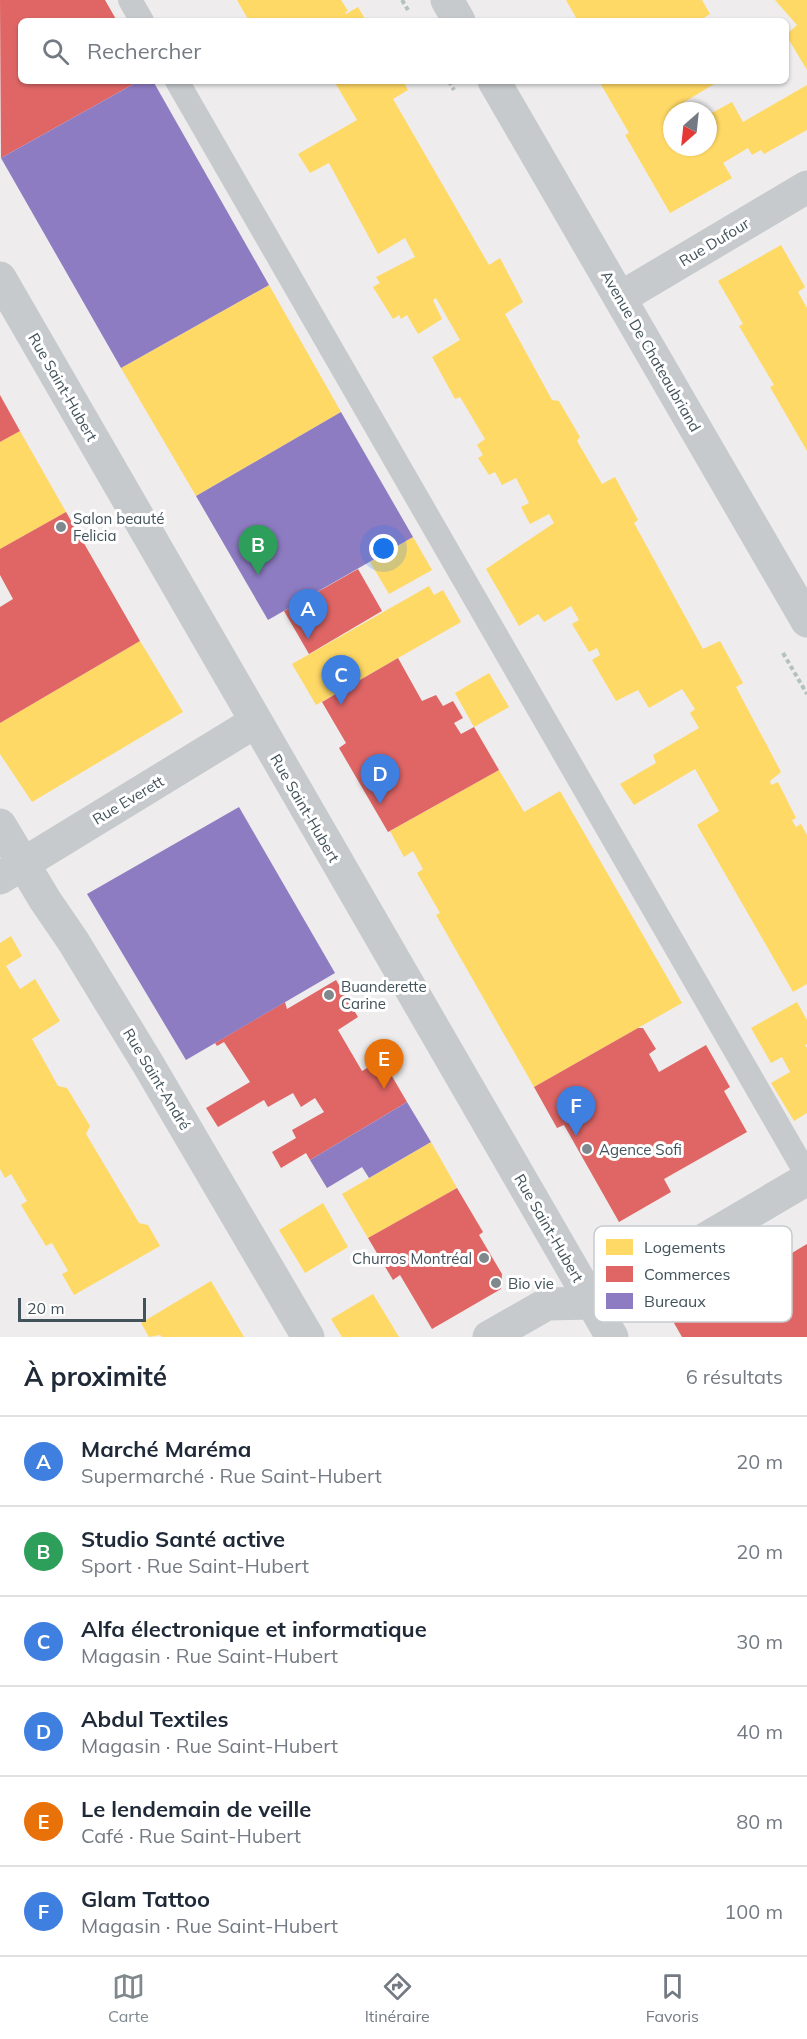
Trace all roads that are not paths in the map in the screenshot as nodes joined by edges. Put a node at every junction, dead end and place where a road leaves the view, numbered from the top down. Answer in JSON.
{"nodes":[{"id":1,"x":130,"y":0,"type":"edge"},
{"id":2,"x":447,"y":0,"type":"edge"},
{"id":3,"x":140,"y":18,"type":"edge"},
{"id":4,"x":457,"y":18,"type":"edge"},
{"id":5,"x":179,"y":84,"type":"edge"},
{"id":6,"x":496,"y":84,"type":"edge"},
{"id":7,"x":807,"y":187,"type":"edge"},
{"id":8,"x":0,"y":278,"type":"edge"},
{"id":9,"x":620,"y":298,"type":"junction"},
{"id":10,"x":807,"y":621,"type":"edge"},
{"id":11,"x":255,"y":722,"type":"junction"},
{"id":12,"x":0,"y":825,"type":"edge"},
{"id":13,"x":12,"y":871,"type":"edge"},
{"id":14,"x":807,"y":1177,"type":"edge"},
{"id":15,"x":726,"y":1226,"type":"edge"},
{"id":16,"x":592,"y":1303,"type":"junction"},
{"id":17,"x":594,"y":1306,"type":"edge"},
{"id":18,"x":603,"y":1322,"type":"edge"},
{"id":19,"x":308,"y":1337,"type":"edge"},
{"id":20,"x":489,"y":1337,"type":"edge"},
{"id":21,"x":612,"y":1337,"type":"edge"}],
"edges":[{"from":1,"to":3,"type":"lane"},
{"from":2,"to":4,"type":"street"},
{"from":5,"to":14,"type":"lane"},
{"from":6,"to":9,"type":"street","name":"Avenue De Chateaubriand"},
{"from":7,"to":9,"type":"street","name":"Rue Dufour"},
{"from":8,"to":11,"type":"street","name":"Rue Saint-Hubert"},
{"from":9,"to":10,"type":"street","name":"Avenue De Chateaubriand"},
{"from":11,"to":13,"type":"street","name":"Rue Everett"},
{"from":11,"to":16,"type":"street","name":"Rue Saint-Hubert"},
{"from":12,"to":13,"type":"street","name":"Rue Saint-André"},
{"from":13,"to":19,"type":"street","name":"Rue Saint-André"},
{"from":14,"to":15,"type":"street"},
{"from":16,"to":17,"type":"street","name":"Rue Saint-Hubert"},
{"from":16,"to":20,"type":"street"},
{"from":18,"to":21,"type":"street","name":"Rue Saint-Hubert"}]}
